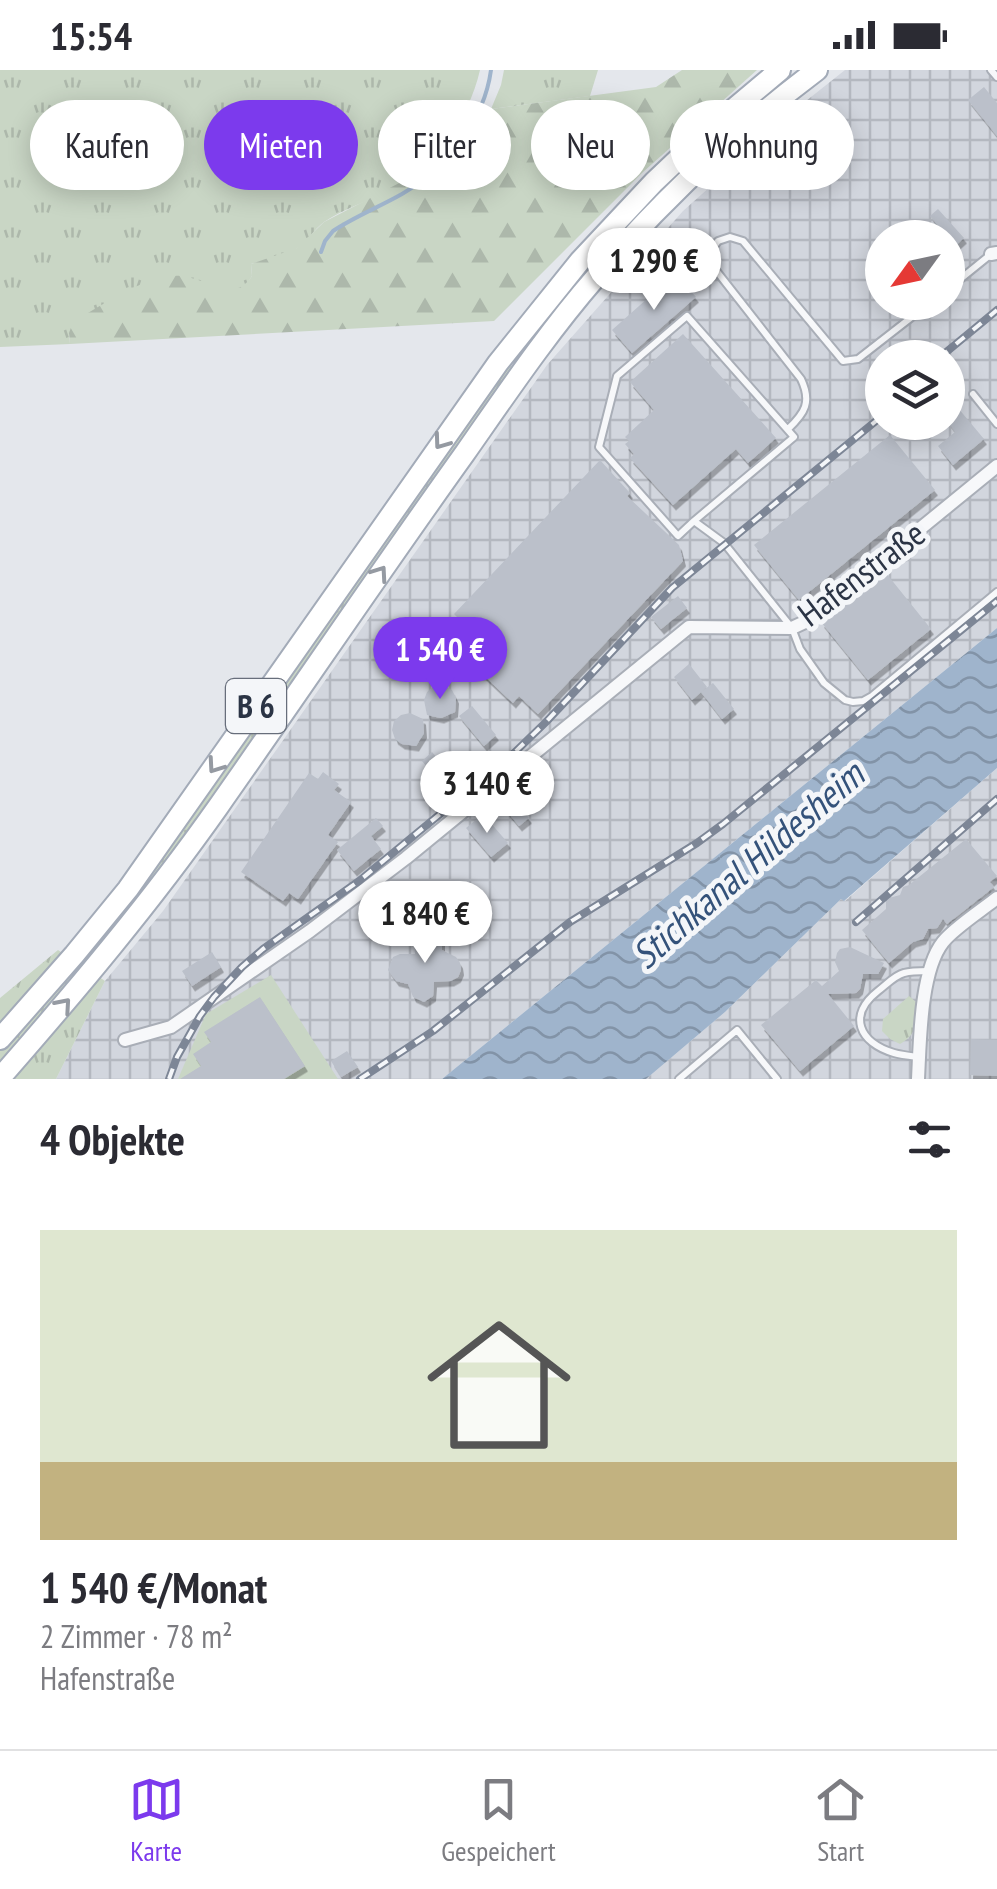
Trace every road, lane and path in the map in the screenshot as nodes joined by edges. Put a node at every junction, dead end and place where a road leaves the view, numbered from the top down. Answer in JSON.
{"nodes":[{"id":1,"x":780,"y":70,"type":"edge"},
{"id":2,"x":817,"y":70,"type":"edge"},
{"id":3,"x":991,"y":70,"type":"edge"},
{"id":4,"x":997,"y":77,"type":"edge"},
{"id":5,"x":994,"y":253,"type":"edge"},
{"id":6,"x":965,"y":276,"type":"edge"},
{"id":7,"x":908,"y":320,"type":"edge"},
{"id":8,"x":973,"y":394,"type":"dead end"},
{"id":9,"x":997,"y":424,"type":"edge"},
{"id":10,"x":788,"y":430,"type":"junction"},
{"id":11,"x":997,"y":466,"type":"edge"},
{"id":12,"x":694,"y":521,"type":"junction"},
{"id":13,"x":997,"y":592,"type":"edge"},
{"id":14,"x":792,"y":628,"type":"junction"},
{"id":15,"x":997,"y":898,"type":"edge"},
{"id":16,"x":929,"y":970,"type":"junction"},
{"id":17,"x":0,"y":1038,"type":"edge"},
{"id":18,"x":125,"y":1040,"type":"dead end"},
{"id":19,"x":919,"y":1057,"type":"junction"},
{"id":20,"x":0,"y":1078,"type":"edge"},
{"id":21,"x":679,"y":1079,"type":"edge"},
{"id":22,"x":777,"y":1079,"type":"edge"},
{"id":23,"x":918,"y":1079,"type":"edge"}],
"edges":[{"from":1,"to":17,"type":"main road","number":"B 6","one_way":true},
{"from":20,"to":2,"type":"main road","number":"B 6","one_way":true},
{"from":3,"to":4,"type":"lane"},
{"from":5,"to":6,"type":"lane"},
{"from":7,"to":10,"type":"lane"},
{"from":8,"to":9,"type":"lane"},
{"from":10,"to":12,"type":"lane"},
{"from":10,"to":12,"type":"lane"},
{"from":11,"to":14,"type":"street","name":"Hafenstraße"},
{"from":12,"to":14,"type":"lane"},
{"from":13,"to":14,"type":"lane"},
{"from":14,"to":18,"type":"street","name":"Hafenstraße"},
{"from":15,"to":16,"type":"street"},
{"from":16,"to":19,"type":"street"},
{"from":16,"to":19,"type":"lane"},
{"from":19,"to":23,"type":"street"},
{"from":21,"to":22,"type":"lane"}]}
